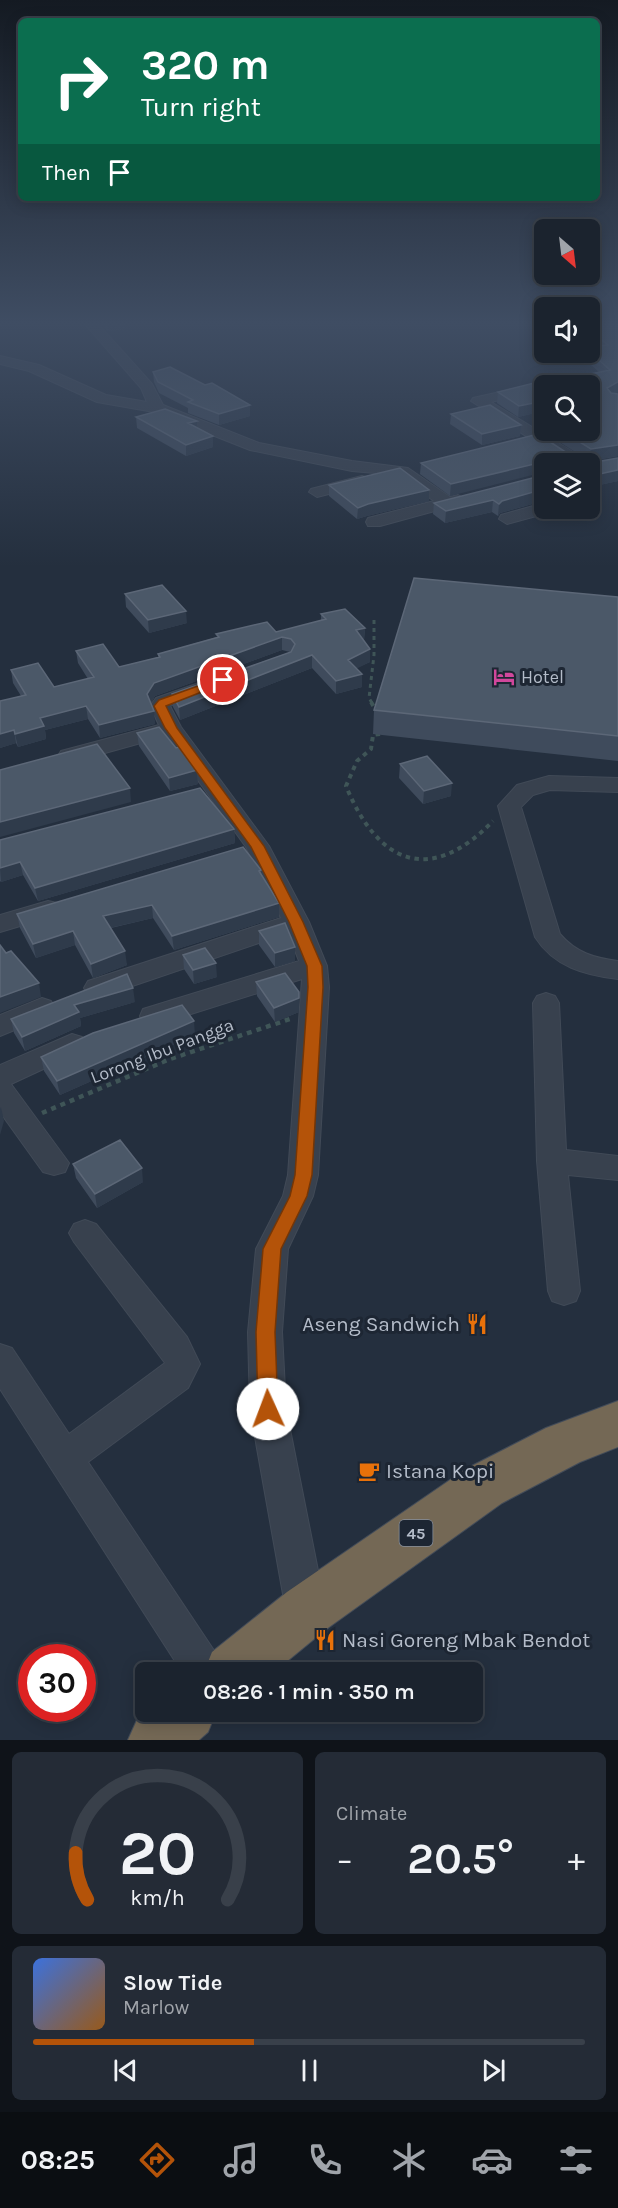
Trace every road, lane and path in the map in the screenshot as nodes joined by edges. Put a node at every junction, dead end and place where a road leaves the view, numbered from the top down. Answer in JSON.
{"nodes":[{"id":1,"x":140,"y":405,"type":"edge"},
{"id":2,"x":156,"y":405,"type":"edge"},
{"id":3,"x":485,"y":405,"type":"edge"},
{"id":4,"x":157,"y":408,"type":"junction"},
{"id":5,"x":534,"y":419,"type":"edge"},
{"id":6,"x":515,"y":424,"type":"junction"},
{"id":7,"x":534,"y":435,"type":"edge"},
{"id":8,"x":534,"y":439,"type":"edge"},
{"id":9,"x":544,"y":441,"type":"edge"},
{"id":10,"x":516,"y":444,"type":"edge"},
{"id":11,"x":564,"y":453,"type":"edge"},
{"id":12,"x":425,"y":465,"type":"edge"},
{"id":13,"x":402,"y":471,"type":"junction"},
{"id":14,"x":317,"y":492,"type":"dead end"},
{"id":15,"x":479,"y":495,"type":"edge"},
{"id":16,"x":447,"y":503,"type":"junction"},
{"id":17,"x":534,"y":511,"type":"edge"},
{"id":18,"x":507,"y":519,"type":"dead end"},
{"id":19,"x":374,"y":522,"type":"dead end"},
{"id":20,"x":374,"y":618,"type":"dead end"},
{"id":21,"x":229,"y":678,"type":"edge"},
{"id":22,"x":378,"y":715,"type":"edge"},
{"id":23,"x":171,"y":728,"type":"junction"},
{"id":24,"x":388,"y":733,"type":"dead end"},
{"id":25,"x":46,"y":763,"type":"edge"},
{"id":26,"x":618,"y":785,"type":"edge"},
{"id":27,"x":509,"y":806,"type":"junction"},
{"id":28,"x":68,"y":903,"type":"edge"},
{"id":29,"x":296,"y":922,"type":"junction"},
{"id":30,"x":0,"y":924,"type":"edge"},
{"id":31,"x":314,"y":966,"type":"junction"},
{"id":32,"x":618,"y":970,"type":"edge"},
{"id":33,"x":546,"y":1003,"type":"dead end"},
{"id":34,"x":314,"y":1012,"type":"junction"},
{"id":35,"x":128,"y":1023,"type":"edge"},
{"id":36,"x":0,"y":1026,"type":"edge"},
{"id":37,"x":95,"y":1035,"type":"edge"},
{"id":38,"x":0,"y":1077,"type":"edge"},
{"id":39,"x":0,"y":1090,"type":"edge"},
{"id":40,"x":23,"y":1122,"type":"junction"},
{"id":41,"x":552,"y":1161,"type":"junction"},
{"id":42,"x":54,"y":1163,"type":"dead end"},
{"id":43,"x":618,"y":1168,"type":"edge"},
{"id":44,"x":85,"y":1233,"type":"dead end"},
{"id":45,"x":564,"y":1291,"type":"dead end"},
{"id":46,"x":0,"y":1359,"type":"edge"},
{"id":47,"x":618,"y":1424,"type":"edge"},
{"id":48,"x":65,"y":1458,"type":"junction"},
{"id":49,"x":306,"y":1611,"type":"junction"},
{"id":50,"x":198,"y":1662,"type":"edge"},
{"id":51,"x":244,"y":1662,"type":"edge"},
{"id":52,"x":177,"y":1722,"type":"edge"},
{"id":53,"x":157,"y":1740,"type":"edge"}],
"edges":[{"from":1,"to":4,"type":"street"},
{"from":2,"to":4,"type":"street"},
{"from":3,"to":6,"type":"street"},
{"from":4,"to":13,"type":"street"},
{"from":5,"to":6,"type":"street"},
{"from":6,"to":7,"type":"street"},
{"from":8,"to":10,"type":"street"},
{"from":9,"to":11,"type":"street"},
{"from":12,"to":13,"type":"street"},
{"from":13,"to":14,"type":"street"},
{"from":13,"to":16,"type":"street"},
{"from":15,"to":16,"type":"street"},
{"from":16,"to":19,"type":"street"},
{"from":17,"to":18,"type":"street"},
{"from":20,"to":22,"type":"path"},
{"from":21,"to":23,"type":"street"},
{"from":23,"to":25,"type":"street"},
{"from":23,"to":29,"type":"street"},
{"from":24,"to":27,"type":"path"},
{"from":26,"to":27,"type":"street"},
{"from":27,"to":32,"type":"street"},
{"from":28,"to":30,"type":"street"},
{"from":29,"to":31,"type":"street"},
{"from":29,"to":36,"type":"street"},
{"from":31,"to":34,"type":"street"},
{"from":31,"to":35,"type":"street"},
{"from":33,"to":41,"type":"street"},
{"from":34,"to":40,"type":"path","name":"Lorong Ibu Pangga"},
{"from":34,"to":49,"type":"street"},
{"from":37,"to":38,"type":"street"},
{"from":39,"to":40,"type":"street"},
{"from":40,"to":42,"type":"street"},
{"from":41,"to":43,"type":"street"},
{"from":41,"to":45,"type":"street"},
{"from":44,"to":48,"type":"street"},
{"from":46,"to":48,"type":"street"},
{"from":47,"to":49,"type":"highway","number":"45"},
{"from":48,"to":50,"type":"street"},
{"from":49,"to":51,"type":"highway","number":"45"},
{"from":52,"to":53,"type":"highway"}]}
